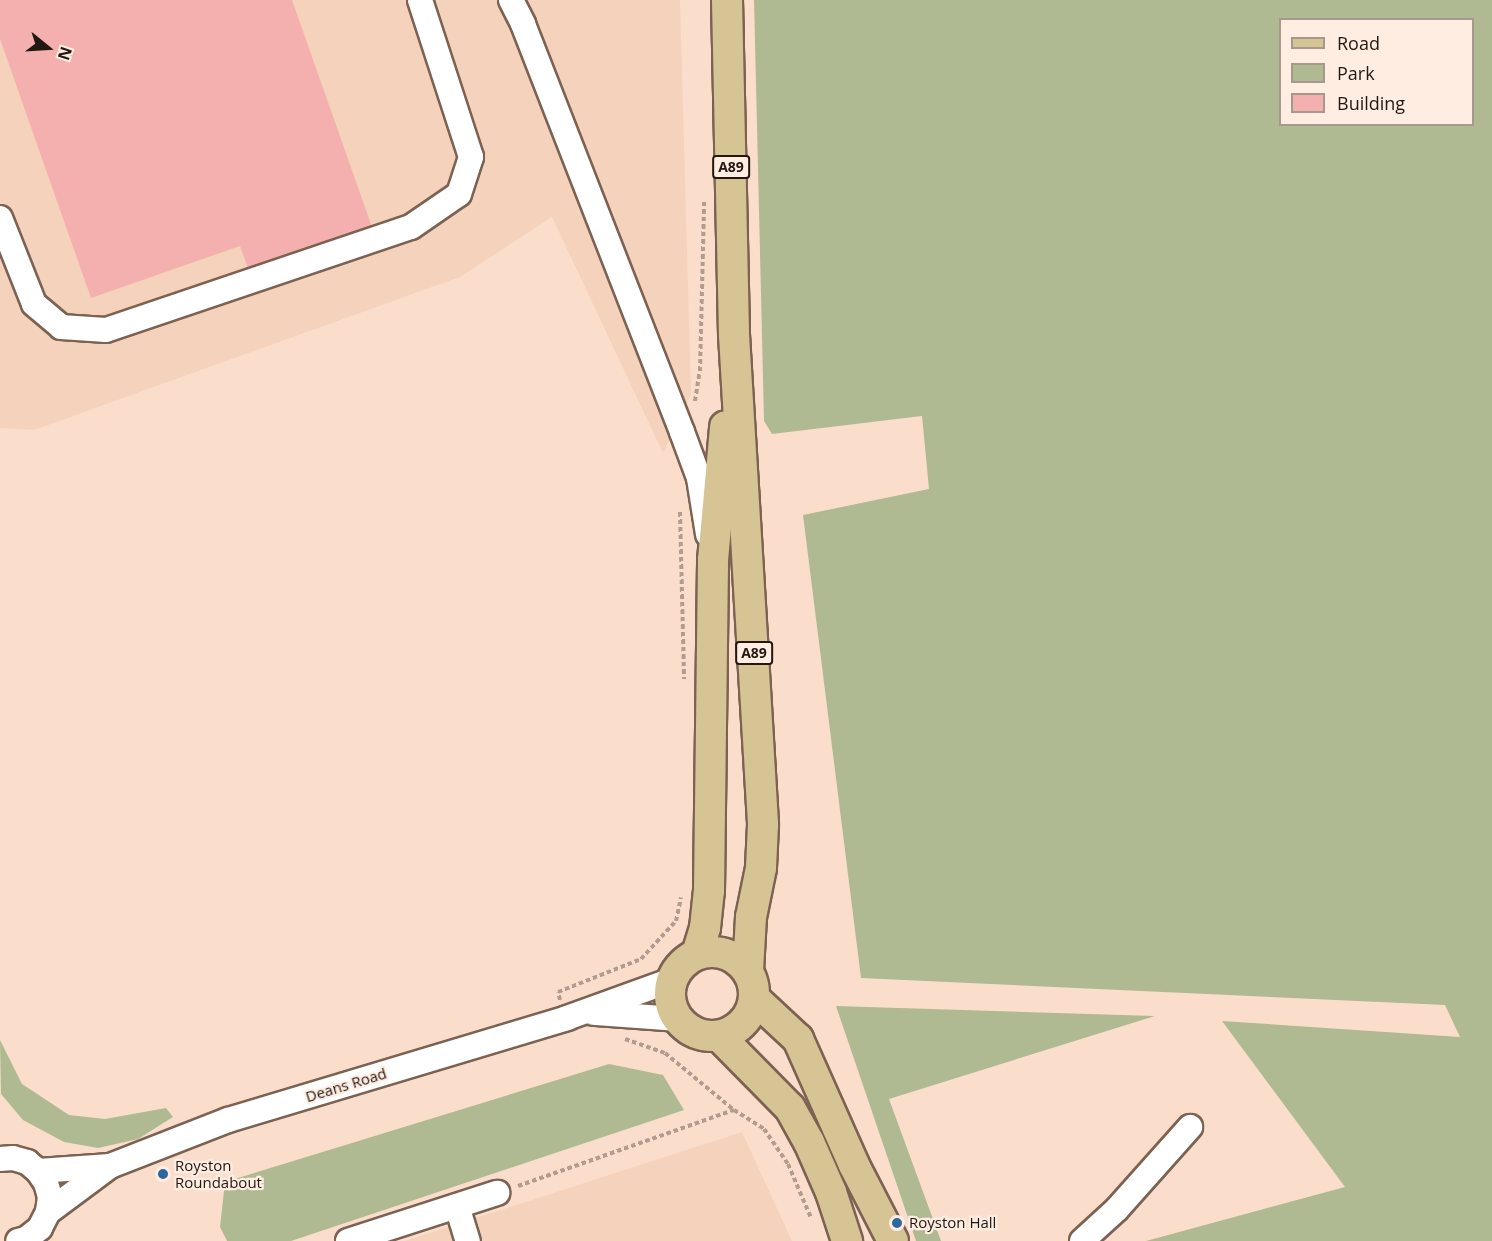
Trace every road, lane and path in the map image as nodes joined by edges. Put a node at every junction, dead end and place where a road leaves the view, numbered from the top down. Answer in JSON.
{"nodes":[{"id":1,"x":420,"y":0,"type":"edge"},
{"id":2,"x":511,"y":0,"type":"edge"},
{"id":3,"x":727,"y":0,"type":"edge"},
{"id":4,"x":704,"y":195,"type":"dead end"},
{"id":5,"x":0,"y":218,"type":"edge"},
{"id":6,"x":734,"y":335,"type":"junction"},
{"id":7,"x":682,"y":432,"type":"junction"},
{"id":8,"x":680,"y":500,"type":"dead end"},
{"id":9,"x":713,"y":560,"type":"junction"},
{"id":10,"x":684,"y":689,"type":"dead end"},
{"id":11,"x":683,"y":887,"type":"dead end"},
{"id":12,"x":697,"y":954,"type":"junction"},
{"id":13,"x":748,"y":970,"type":"junction"},
{"id":14,"x":672,"y":980,"type":"junction"},
{"id":15,"x":755,"y":999,"type":"junction"},
{"id":16,"x":576,"y":1015,"type":"junction"},
{"id":17,"x":678,"y":1019,"type":"junction"},
{"id":18,"x":719,"y":1036,"type":"junction"},
{"id":19,"x":623,"y":1038,"type":"dead end"},
{"id":20,"x":734,"y":1110,"type":"junction"},
{"id":21,"x":1190,"y":1127,"type":"dead end"},
{"id":22,"x":4,"y":1152,"type":"edge"},
{"id":23,"x":110,"y":1166,"type":"junction"},
{"id":24,"x":38,"y":1171,"type":"junction"},
{"id":25,"x":497,"y":1193,"type":"joint"},
{"id":26,"x":457,"y":1206,"type":"junction"},
{"id":27,"x":48,"y":1212,"type":"junction"},
{"id":28,"x":811,"y":1219,"type":"dead end"},
{"id":29,"x":23,"y":1240,"type":"edge"},
{"id":30,"x":348,"y":1241,"type":"edge"},
{"id":31,"x":468,"y":1241,"type":"edge"},
{"id":32,"x":847,"y":1241,"type":"edge"},
{"id":33,"x":893,"y":1241,"type":"edge"},
{"id":34,"x":1082,"y":1241,"type":"edge"}],
"edges":[{"from":1,"to":5,"type":"street"},
{"from":2,"to":7,"type":"street"},
{"from":3,"to":6,"type":"main road","number":"A89"},
{"from":4,"to":7,"type":"path"},
{"from":6,"to":9,"type":"main road","number":"A89"},
{"from":6,"to":13,"type":"main road","number":"A89"},
{"from":7,"to":9,"type":"street"},
{"from":8,"to":10,"type":"path"},
{"from":9,"to":12,"type":"main road","number":"A89"},
{"from":11,"to":16,"type":"path"},
{"from":12,"to":13,"type":"main road"},
{"from":12,"to":14,"type":"main road"},
{"from":13,"to":15,"type":"main road","number":"A89"},
{"from":14,"to":16,"type":"street","name":"Deans Road"},
{"from":14,"to":17,"type":"main road"},
{"from":15,"to":18,"type":"main road"},
{"from":15,"to":33,"type":"main road"},
{"from":16,"to":17,"type":"street","name":"Deans Road"},
{"from":16,"to":23,"type":"street","name":"Deans Road"},
{"from":17,"to":18,"type":"main road"},
{"from":18,"to":32,"type":"main road"},
{"from":19,"to":20,"type":"path"},
{"from":20,"to":25,"type":"path"},
{"from":20,"to":28,"type":"path"},
{"from":21,"to":34,"type":"street"},
{"from":22,"to":24,"type":"street"},
{"from":23,"to":24,"type":"street","name":"Deans Road"},
{"from":23,"to":27,"type":"street","name":"Deans Road"},
{"from":24,"to":27,"type":"street"},
{"from":25,"to":26,"type":"street"},
{"from":26,"to":30,"type":"street"},
{"from":26,"to":31,"type":"street"},
{"from":27,"to":29,"type":"street","name":"Deans Road"}]}
